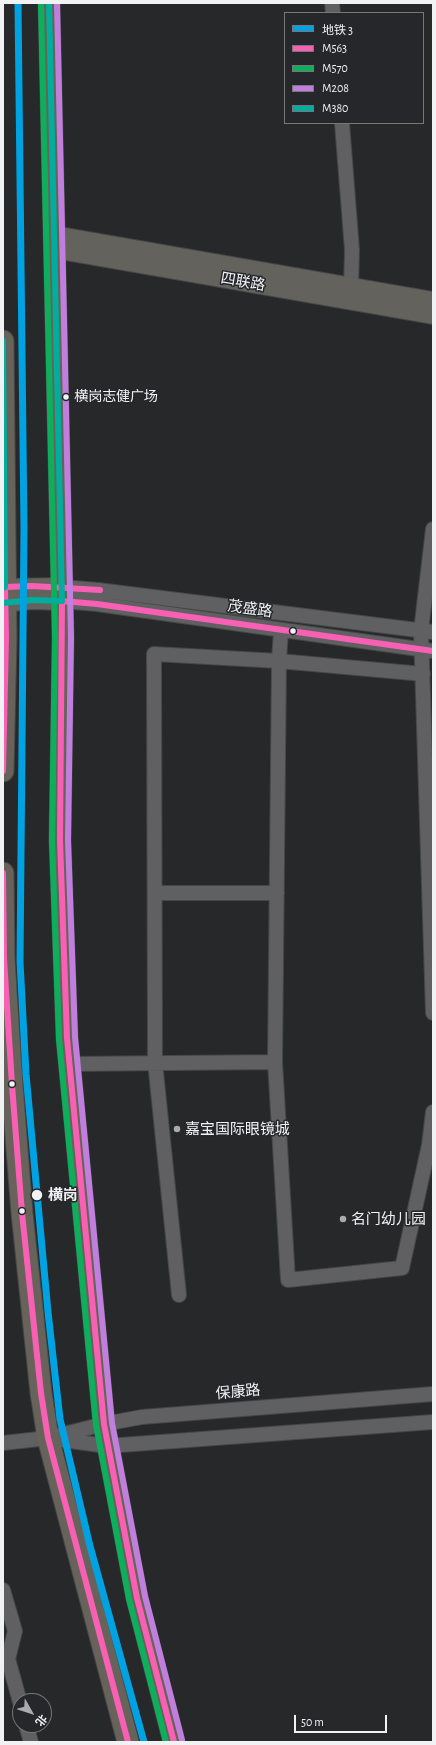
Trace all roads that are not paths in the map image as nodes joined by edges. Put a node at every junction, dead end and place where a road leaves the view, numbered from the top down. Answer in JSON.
{"nodes":[{"id":1,"x":49,"y":3,"type":"edge"},
{"id":2,"x":342,"y":124,"type":"edge"},
{"id":3,"x":54,"y":242,"type":"junction"},
{"id":4,"x":351,"y":287,"type":"junction"},
{"id":5,"x":433,"y":301,"type":"edge"},
{"id":6,"x":433,"y":315,"type":"edge"},
{"id":7,"x":3,"y":341,"type":"edge"},
{"id":8,"x":4,"y":378,"type":"edge"},
{"id":9,"x":433,"y":529,"type":"edge"},
{"id":10,"x":62,"y":594,"type":"junction"},
{"id":11,"x":4,"y":595,"type":"edge"},
{"id":12,"x":282,"y":630,"type":"junction"},
{"id":13,"x":427,"y":632,"type":"edge"},
{"id":14,"x":428,"y":650,"type":"edge"},
{"id":15,"x":279,"y":661,"type":"junction"},
{"id":16,"x":423,"y":674,"type":"junction"},
{"id":17,"x":3,"y":771,"type":"edge"},
{"id":18,"x":3,"y":873,"type":"edge"},
{"id":19,"x":155,"y":893,"type":"junction"},
{"id":20,"x":277,"y":893,"type":"junction"},
{"id":21,"x":433,"y":1013,"type":"edge"},
{"id":22,"x":155,"y":1062,"type":"junction"},
{"id":23,"x":275,"y":1062,"type":"junction"},
{"id":24,"x":70,"y":1064,"type":"junction"},
{"id":25,"x":433,"y":1112,"type":"edge"},
{"id":26,"x":179,"y":1294,"type":"dead end"},
{"id":27,"x":433,"y":1394,"type":"edge"},
{"id":28,"x":433,"y":1422,"type":"edge"},
{"id":29,"x":104,"y":1424,"type":"junction"},
{"id":30,"x":48,"y":1438,"type":"junction"},
{"id":31,"x":3,"y":1443,"type":"edge"},
{"id":32,"x":107,"y":1446,"type":"junction"},
{"id":33,"x":3,"y":1590,"type":"edge"},
{"id":34,"x":17,"y":1693,"type":"edge"},
{"id":35,"x":128,"y":1742,"type":"edge"},
{"id":36,"x":174,"y":1742,"type":"edge"}],
"edges":[{"from":1,"to":3,"type":"highway"},
{"from":2,"to":4,"type":"street"},
{"from":3,"to":4,"type":"main road","name":"四联路"},
{"from":3,"to":6,"type":"main road","name":"四联路"},
{"from":3,"to":10,"type":"highway"},
{"from":4,"to":5,"type":"main road","name":"四联路"},
{"from":7,"to":8,"type":"highway"},
{"from":8,"to":11,"type":"highway"},
{"from":9,"to":13,"type":"street"},
{"from":10,"to":11,"type":"main road"},
{"from":10,"to":12,"type":"street","name":"茂盛路"},
{"from":10,"to":13,"type":"street","name":"茂盛路"},
{"from":10,"to":24,"type":"highway"},
{"from":11,"to":17,"type":"highway"},
{"from":12,"to":14,"type":"street","name":"茂盛路"},
{"from":12,"to":15,"type":"street"},
{"from":13,"to":14,"type":"street"},
{"from":14,"to":16,"type":"street"},
{"from":15,"to":16,"type":"street"},
{"from":15,"to":19,"type":"street"},
{"from":15,"to":20,"type":"street"},
{"from":16,"to":21,"type":"street"},
{"from":18,"to":30,"type":"highway"},
{"from":19,"to":20,"type":"street"},
{"from":19,"to":22,"type":"street"},
{"from":20,"to":23,"type":"street"},
{"from":22,"to":23,"type":"street"},
{"from":22,"to":24,"type":"street"},
{"from":22,"to":26,"type":"street"},
{"from":23,"to":25,"type":"street"},
{"from":24,"to":29,"type":"highway"},
{"from":27,"to":29,"type":"street","name":"保康路"},
{"from":28,"to":32,"type":"street","name":"保康路"},
{"from":29,"to":30,"type":"street","name":"保康路"},
{"from":29,"to":32,"type":"highway"},
{"from":30,"to":31,"type":"street","name":"保康路"},
{"from":30,"to":32,"type":"street","name":"保康路"},
{"from":30,"to":35,"type":"highway"},
{"from":32,"to":36,"type":"highway"},
{"from":33,"to":34,"type":"street"}]}
